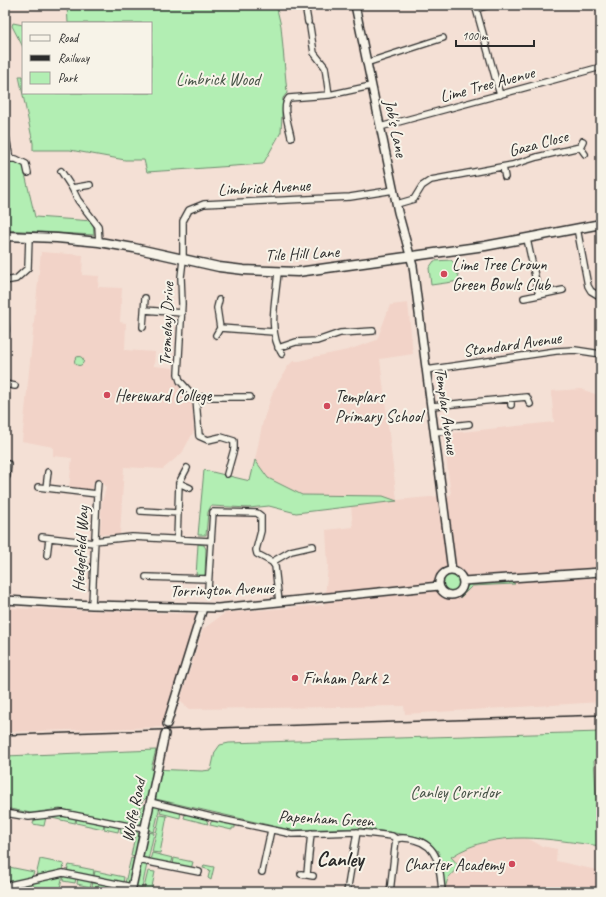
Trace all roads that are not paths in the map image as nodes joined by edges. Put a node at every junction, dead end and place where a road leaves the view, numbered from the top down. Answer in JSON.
{"nodes":[{"id":1,"x":304,"y":5,"type":"edge"},
{"id":2,"x":355,"y":5,"type":"edge"},
{"id":3,"x":490,"y":5,"type":"edge"},
{"id":4,"x":475,"y":7,"type":"edge"},
{"id":5,"x":443,"y":38,"type":"dead end"},
{"id":6,"x":366,"y":63,"type":"junction"},
{"id":7,"x":601,"y":67,"type":"edge"},
{"id":8,"x":371,"y":86,"type":"junction"},
{"id":9,"x":329,"y":95,"type":"junction"},
{"id":10,"x":500,"y":95,"type":"junction"},
{"id":11,"x":380,"y":127,"type":"junction"},
{"id":12,"x":5,"y":131,"type":"edge"},
{"id":13,"x":291,"y":137,"type":"dead end"},
{"id":14,"x":583,"y":141,"type":"dead end"},
{"id":15,"x":580,"y":147,"type":"junction"},
{"id":16,"x":585,"y":154,"type":"dead end"},
{"id":17,"x":7,"y":159,"type":"edge"},
{"id":18,"x":503,"y":167,"type":"junction"},
{"id":19,"x":61,"y":171,"type":"dead end"},
{"id":20,"x":28,"y":173,"type":"dead end"},
{"id":21,"x":505,"y":176,"type":"dead end"},
{"id":22,"x":90,"y":185,"type":"dead end"},
{"id":23,"x":72,"y":188,"type":"junction"},
{"id":24,"x":394,"y":190,"type":"junction"},
{"id":25,"x":397,"y":204,"type":"junction"},
{"id":26,"x":601,"y":224,"type":"edge"},
{"id":27,"x":577,"y":228,"type":"junction"},
{"id":28,"x":5,"y":236,"type":"edge"},
{"id":29,"x":29,"y":237,"type":"junction"},
{"id":30,"x":527,"y":239,"type":"junction"},
{"id":31,"x":99,"y":242,"type":"junction"},
{"id":32,"x":410,"y":257,"type":"junction"},
{"id":33,"x":183,"y":260,"type":"junction"},
{"id":34,"x":278,"y":272,"type":"junction"},
{"id":35,"x":5,"y":281,"type":"edge"},
{"id":36,"x":563,"y":290,"type":"dead end"},
{"id":37,"x":539,"y":295,"type":"junction"},
{"id":38,"x":601,"y":297,"type":"edge"},
{"id":39,"x":145,"y":298,"type":"dead end"},
{"id":40,"x":524,"y":298,"type":"dead end"},
{"id":41,"x":219,"y":300,"type":"dead end"},
{"id":42,"x":210,"y":308,"type":"dead end"},
{"id":43,"x":218,"y":308,"type":"junction"},
{"id":44,"x":145,"y":310,"type":"junction"},
{"id":45,"x":182,"y":313,"type":"junction"},
{"id":46,"x":5,"y":322,"type":"edge"},
{"id":47,"x":143,"y":327,"type":"dead end"},
{"id":48,"x":220,"y":328,"type":"junction"},
{"id":49,"x":6,"y":330,"type":"dead end"},
{"id":50,"x":373,"y":331,"type":"dead end"},
{"id":51,"x":274,"y":332,"type":"junction"},
{"id":52,"x":216,"y":334,"type":"dead end"},
{"id":53,"x":278,"y":348,"type":"junction"},
{"id":54,"x":282,"y":354,"type":"dead end"},
{"id":55,"x":601,"y":354,"type":"edge"},
{"id":56,"x":426,"y":370,"type":"junction"},
{"id":57,"x":5,"y":384,"type":"edge"},
{"id":58,"x":15,"y":386,"type":"dead end"},
{"id":59,"x":250,"y":397,"type":"dead end"},
{"id":60,"x":511,"y":398,"type":"junction"},
{"id":61,"x":196,"y":399,"type":"junction"},
{"id":62,"x":530,"y":404,"type":"dead end"},
{"id":63,"x":511,"y":405,"type":"dead end"},
{"id":64,"x":432,"y":406,"type":"junction"},
{"id":65,"x":469,"y":424,"type":"dead end"},
{"id":66,"x":435,"y":432,"type":"junction"},
{"id":67,"x":8,"y":464,"type":"dead end"},
{"id":68,"x":187,"y":468,"type":"dead end"},
{"id":69,"x":48,"y":472,"type":"dead end"},
{"id":70,"x":227,"y":474,"type":"dead end"},
{"id":71,"x":5,"y":476,"type":"edge"},
{"id":72,"x":98,"y":483,"type":"dead end"},
{"id":73,"x":179,"y":483,"type":"junction"},
{"id":74,"x":38,"y":487,"type":"dead end"},
{"id":75,"x":46,"y":488,"type":"junction"},
{"id":76,"x":190,"y":488,"type":"dead end"},
{"id":77,"x":96,"y":494,"type":"junction"},
{"id":78,"x":141,"y":510,"type":"dead end"},
{"id":79,"x":178,"y":513,"type":"junction"},
{"id":80,"x":42,"y":537,"type":"dead end"},
{"id":81,"x":49,"y":539,"type":"junction"},
{"id":82,"x":177,"y":539,"type":"junction"},
{"id":83,"x":210,"y":541,"type":"junction"},
{"id":84,"x":94,"y":542,"type":"junction"},
{"id":85,"x":313,"y":546,"type":"dead end"},
{"id":86,"x":47,"y":554,"type":"dead end"},
{"id":87,"x":272,"y":562,"type":"junction"},
{"id":88,"x":452,"y":571,"type":"junction"},
{"id":89,"x":601,"y":572,"type":"edge"},
{"id":90,"x":146,"y":577,"type":"dead end"},
{"id":91,"x":208,"y":579,"type":"junction"},
{"id":92,"x":463,"y":581,"type":"junction"},
{"id":93,"x":439,"y":586,"type":"junction"},
{"id":94,"x":208,"y":589,"type":"dead end"},
{"id":95,"x":5,"y":600,"type":"edge"},
{"id":96,"x":279,"y":602,"type":"junction"},
{"id":97,"x":92,"y":605,"type":"junction"},
{"id":98,"x":203,"y":608,"type":"junction"},
{"id":99,"x":167,"y":724,"type":"dead end"},
{"id":100,"x":165,"y":734,"type":"dead end"},
{"id":101,"x":150,"y":802,"type":"junction"},
{"id":102,"x":5,"y":813,"type":"edge"},
{"id":103,"x":144,"y":829,"type":"junction"},
{"id":104,"x":271,"y":830,"type":"junction"},
{"id":105,"x":357,"y":832,"type":"junction"},
{"id":106,"x":311,"y":833,"type":"junction"},
{"id":107,"x":396,"y":839,"type":"junction"},
{"id":108,"x":138,"y":860,"type":"junction"},
{"id":109,"x":200,"y":872,"type":"dead end"},
{"id":110,"x":262,"y":872,"type":"dead end"},
{"id":111,"x":313,"y":876,"type":"dead end"},
{"id":112,"x":5,"y":886,"type":"edge"},
{"id":113,"x":131,"y":890,"type":"edge"},
{"id":114,"x":347,"y":892,"type":"edge"},
{"id":115,"x":390,"y":892,"type":"edge"},
{"id":116,"x":442,"y":892,"type":"edge"}],
"edges":[{"from":1,"to":9,"type":"street"},
{"from":2,"to":6,"type":"street","name":"Job's Lane"},
{"from":3,"to":4,"type":"street"},
{"from":4,"to":10,"type":"street"},
{"from":5,"to":6,"type":"street"},
{"from":6,"to":8,"type":"street","name":"Job's Lane"},
{"from":7,"to":10,"type":"street","name":"Lime Tree Avenue"},
{"from":8,"to":9,"type":"street"},
{"from":8,"to":11,"type":"street","name":"Job's Lane"},
{"from":9,"to":13,"type":"street"},
{"from":10,"to":11,"type":"street","name":"Lime Tree Avenue"},
{"from":11,"to":24,"type":"street","name":"Job's Lane"},
{"from":12,"to":17,"type":"street"},
{"from":14,"to":15,"type":"street","name":"Gaza Close"},
{"from":15,"to":16,"type":"street","name":"Gaza Close"},
{"from":15,"to":18,"type":"street","name":"Gaza Close"},
{"from":17,"to":20,"type":"street"},
{"from":18,"to":21,"type":"street","name":"Gaza Close"},
{"from":18,"to":25,"type":"street","name":"Gaza Close"},
{"from":19,"to":23,"type":"street"},
{"from":22,"to":23,"type":"street"},
{"from":23,"to":31,"type":"street"},
{"from":24,"to":25,"type":"street","name":"Job's Lane"},
{"from":24,"to":33,"type":"street","name":"Limbrick Avenue"},
{"from":25,"to":32,"type":"street","name":"Job's Lane"},
{"from":26,"to":27,"type":"main road","name":"Tile Hill Lane"},
{"from":27,"to":30,"type":"main road","name":"Tile Hill Lane"},
{"from":27,"to":38,"type":"street"},
{"from":28,"to":29,"type":"main road","name":"Tile Hill Lane"},
{"from":29,"to":31,"type":"main road","name":"Tile Hill Lane"},
{"from":29,"to":35,"type":"street"},
{"from":30,"to":32,"type":"main road","name":"Tile Hill Lane"},
{"from":30,"to":37,"type":"street"},
{"from":31,"to":33,"type":"main road","name":"Tile Hill Lane"},
{"from":32,"to":34,"type":"main road","name":"Tile Hill Lane"},
{"from":32,"to":56,"type":"street","name":"Templar Avenue"},
{"from":33,"to":34,"type":"main road","name":"Tile Hill Lane"},
{"from":33,"to":45,"type":"street","name":"Tremelay Drive"},
{"from":34,"to":51,"type":"street"},
{"from":36,"to":37,"type":"street"},
{"from":37,"to":40,"type":"street"},
{"from":39,"to":44,"type":"street"},
{"from":41,"to":43,"type":"street"},
{"from":42,"to":43,"type":"street"},
{"from":43,"to":48,"type":"street"},
{"from":44,"to":45,"type":"street"},
{"from":44,"to":47,"type":"street"},
{"from":45,"to":61,"type":"street","name":"Tremelay Drive"},
{"from":46,"to":49,"type":"street"},
{"from":48,"to":51,"type":"street"},
{"from":48,"to":52,"type":"street"},
{"from":50,"to":53,"type":"street"},
{"from":51,"to":53,"type":"street"},
{"from":53,"to":54,"type":"street"},
{"from":55,"to":56,"type":"street","name":"Standard Avenue"},
{"from":56,"to":64,"type":"street","name":"Templar Avenue"},
{"from":57,"to":58,"type":"street"},
{"from":59,"to":61,"type":"street"},
{"from":60,"to":62,"type":"street"},
{"from":60,"to":63,"type":"street"},
{"from":60,"to":64,"type":"street"},
{"from":61,"to":70,"type":"street"},
{"from":64,"to":66,"type":"street","name":"Templar Avenue"},
{"from":65,"to":66,"type":"street"},
{"from":66,"to":88,"type":"street","name":"Templar Avenue"},
{"from":67,"to":71,"type":"street"},
{"from":68,"to":73,"type":"street"},
{"from":69,"to":75,"type":"street"},
{"from":72,"to":77,"type":"street","name":"Hedgefield Way"},
{"from":73,"to":76,"type":"street"},
{"from":73,"to":79,"type":"street"},
{"from":74,"to":75,"type":"street","name":"Hedgefield Way"},
{"from":75,"to":77,"type":"street","name":"Hedgefield Way"},
{"from":77,"to":84,"type":"street","name":"Hedgefield Way"},
{"from":78,"to":79,"type":"street"},
{"from":79,"to":82,"type":"street"},
{"from":80,"to":81,"type":"street"},
{"from":81,"to":84,"type":"street"},
{"from":81,"to":86,"type":"street"},
{"from":82,"to":83,"type":"street"},
{"from":82,"to":84,"type":"street"},
{"from":83,"to":87,"type":"street"},
{"from":83,"to":91,"type":"street"},
{"from":84,"to":97,"type":"street","name":"Hedgefield Way"},
{"from":85,"to":87,"type":"street"},
{"from":87,"to":96,"type":"street"},
{"from":88,"to":92,"type":"street"},
{"from":88,"to":93,"type":"street"},
{"from":89,"to":92,"type":"street"},
{"from":90,"to":91,"type":"street"},
{"from":91,"to":94,"type":"street"},
{"from":92,"to":93,"type":"street"},
{"from":93,"to":96,"type":"street","name":"Torrington Avenue"},
{"from":95,"to":97,"type":"street","name":"Torrington Avenue"},
{"from":96,"to":98,"type":"street","name":"Torrington Avenue"},
{"from":97,"to":98,"type":"street","name":"Torrington Avenue"},
{"from":98,"to":99,"type":"street"},
{"from":100,"to":101,"type":"street","name":"Wolfe Road"},
{"from":101,"to":103,"type":"street","name":"Wolfe Road"},
{"from":101,"to":104,"type":"street","name":"Papenham Green"},
{"from":102,"to":103,"type":"street"},
{"from":103,"to":108,"type":"street","name":"Wolfe Road"},
{"from":104,"to":106,"type":"street","name":"Papenham Green"},
{"from":104,"to":110,"type":"street"},
{"from":105,"to":106,"type":"street","name":"Papenham Green"},
{"from":105,"to":107,"type":"street","name":"Papenham Green"},
{"from":105,"to":114,"type":"street"},
{"from":106,"to":111,"type":"street"},
{"from":107,"to":115,"type":"street"},
{"from":107,"to":116,"type":"street","name":"Papenham Green"},
{"from":108,"to":109,"type":"street"},
{"from":108,"to":113,"type":"street","name":"Wolfe Road"},
{"from":112,"to":113,"type":"street"}]}
